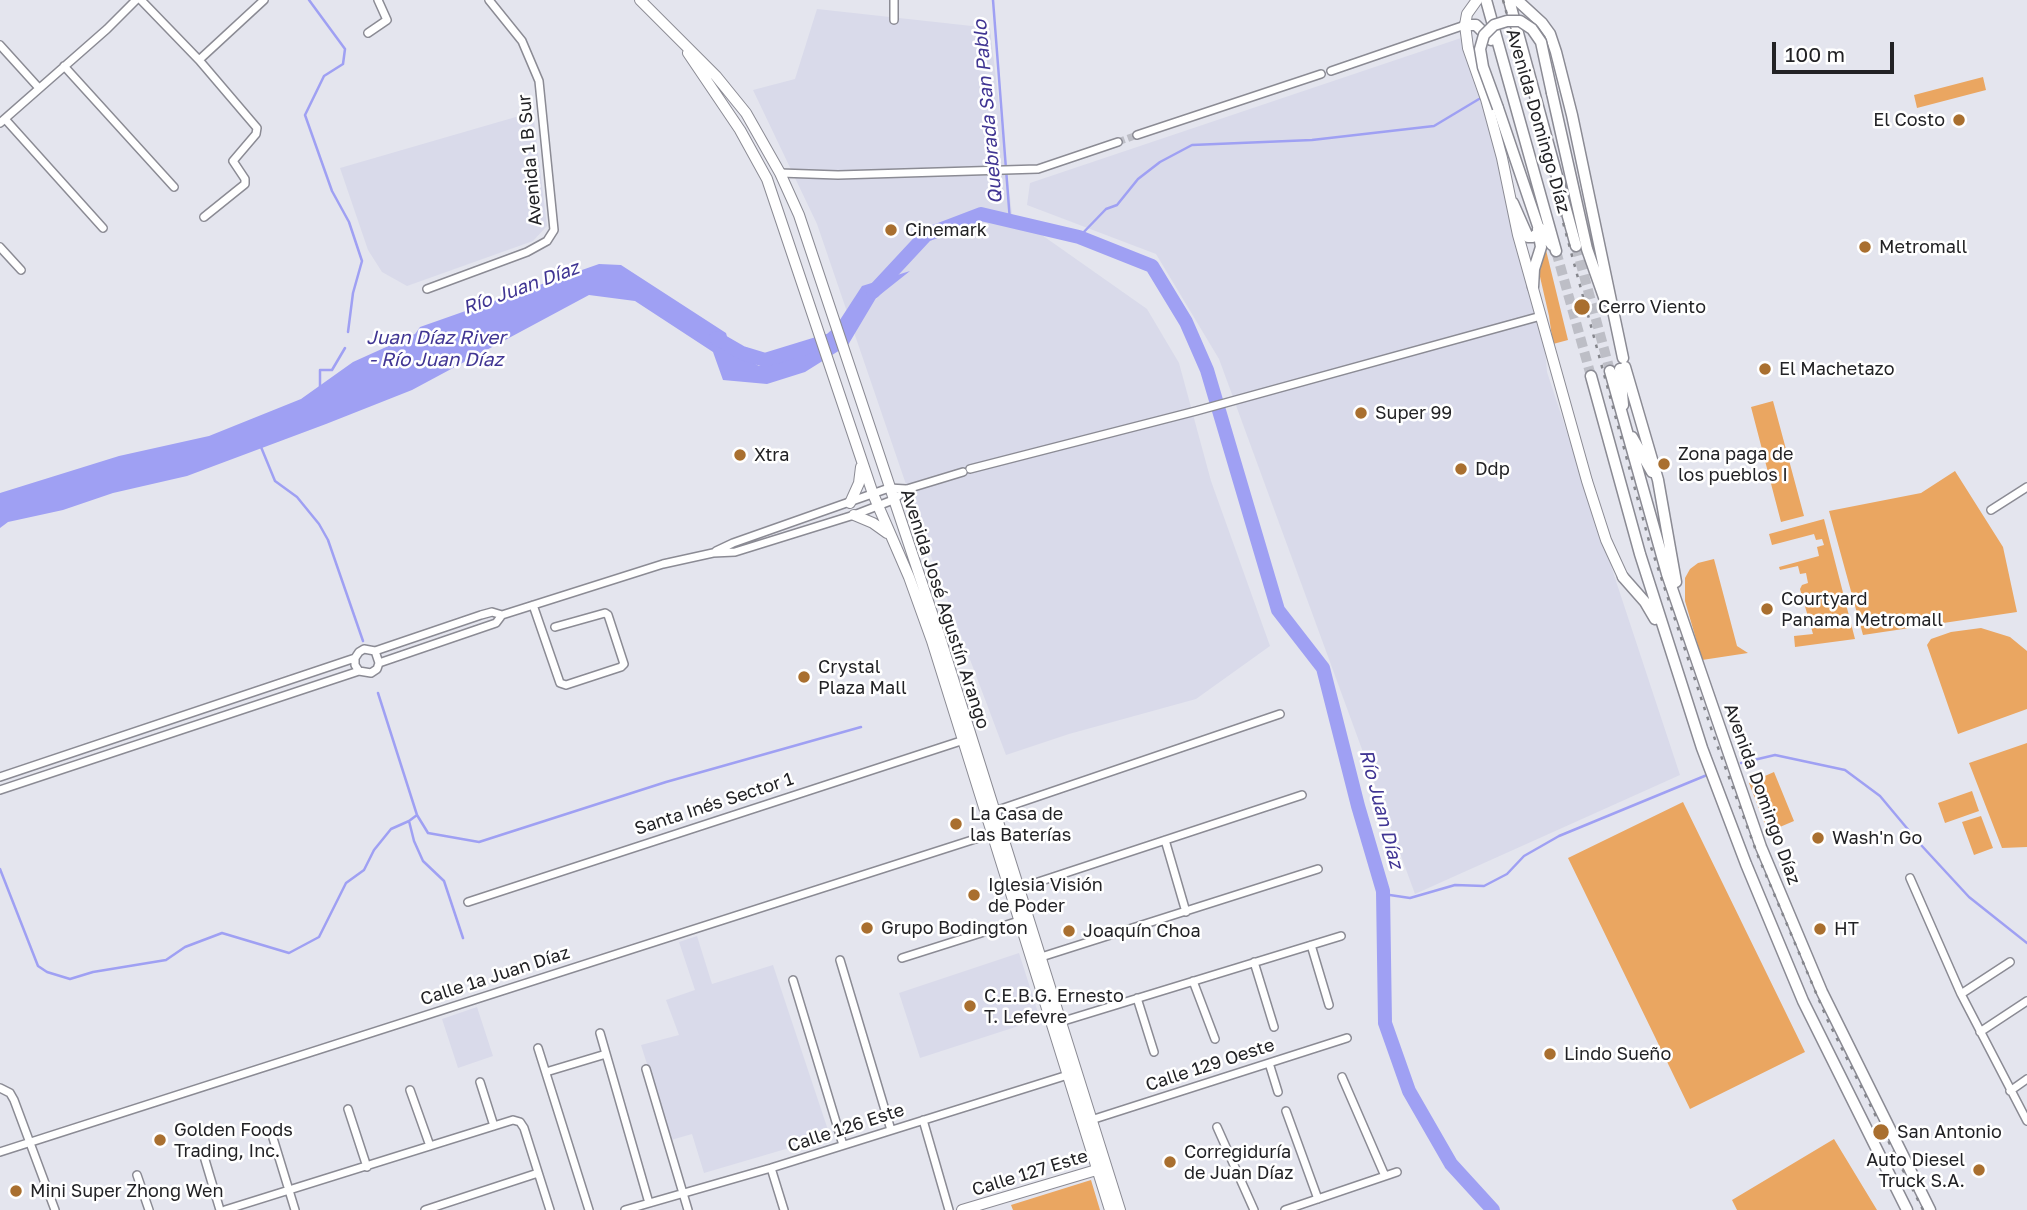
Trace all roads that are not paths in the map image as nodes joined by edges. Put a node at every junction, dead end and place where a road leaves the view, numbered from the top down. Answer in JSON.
{"nodes":[{"id":1,"x":138,"y":0,"type":"edge"},
{"id":2,"x":264,"y":0,"type":"edge"},
{"id":3,"x":378,"y":0,"type":"edge"},
{"id":4,"x":489,"y":0,"type":"edge"},
{"id":5,"x":640,"y":0,"type":"edge"},
{"id":6,"x":894,"y":0,"type":"edge"},
{"id":7,"x":1476,"y":0,"type":"edge"},
{"id":8,"x":1486,"y":0,"type":"edge"},
{"id":9,"x":1509,"y":0,"type":"edge"},
{"id":10,"x":1517,"y":0,"type":"edge"},
{"id":11,"x":894,"y":20,"type":"dead end"},
{"id":12,"x":1465,"y":25,"type":"junction"},
{"id":13,"x":368,"y":33,"type":"dead end"},
{"id":14,"x":0,"y":45,"type":"edge"},
{"id":15,"x":685,"y":46,"type":"junction"},
{"id":16,"x":199,"y":60,"type":"junction"},
{"id":17,"x":1505,"y":65,"type":"junction"},
{"id":18,"x":64,"y":66,"type":"junction"},
{"id":19,"x":1331,"y":71,"type":"dead end"},
{"id":20,"x":1321,"y":74,"type":"dead end"},
{"id":21,"x":38,"y":87,"type":"junction"},
{"id":22,"x":3,"y":121,"type":"edge"},
{"id":23,"x":1137,"y":135,"type":"tunnel mouth"},
{"id":24,"x":1118,"y":142,"type":"tunnel mouth"},
{"id":25,"x":753,"y":152,"type":"junction"},
{"id":26,"x":1534,"y":170,"type":"junction"},
{"id":27,"x":780,"y":173,"type":"junction"},
{"id":28,"x":174,"y":187,"type":"dead end"},
{"id":29,"x":774,"y":202,"type":"junction"},
{"id":30,"x":1513,"y":203,"type":"junction"},
{"id":31,"x":204,"y":216,"type":"dead end"},
{"id":32,"x":1537,"y":225,"type":"junction"},
{"id":33,"x":103,"y":228,"type":"dead end"},
{"id":34,"x":1576,"y":246,"type":"tunnel mouth"},
{"id":35,"x":0,"y":247,"type":"edge"},
{"id":36,"x":21,"y":270,"type":"dead end"},
{"id":37,"x":1532,"y":287,"type":"junction"},
{"id":38,"x":427,"y":289,"type":"dead end"},
{"id":39,"x":1613,"y":315,"type":"junction"},
{"id":40,"x":1541,"y":316,"type":"junction"},
{"id":41,"x":1620,"y":365,"type":"junction"},
{"id":42,"x":1591,"y":376,"type":"tunnel mouth"},
{"id":43,"x":1623,"y":419,"type":"junction"},
{"id":44,"x":862,"y":463,"type":"junction"},
{"id":45,"x":1658,"y":480,"type":"junction"},
{"id":46,"x":2027,"y":486,"type":"edge"},
{"id":47,"x":889,"y":488,"type":"junction"},
{"id":48,"x":906,"y":489,"type":"junction"},
{"id":49,"x":873,"y":494,"type":"junction"},
{"id":50,"x":892,"y":500,"type":"junction"},
{"id":51,"x":850,"y":503,"type":"junction"},
{"id":52,"x":877,"y":506,"type":"junction"},
{"id":53,"x":1992,"y":510,"type":"dead end"},
{"id":54,"x":854,"y":515,"type":"junction"},
{"id":55,"x":890,"y":536,"type":"junction"},
{"id":56,"x":713,"y":553,"type":"junction"},
{"id":57,"x":1623,"y":577,"type":"joint"},
{"id":58,"x":533,"y":606,"type":"junction"},
{"id":59,"x":502,"y":615,"type":"junction"},
{"id":60,"x":1684,"y":619,"type":"junction"},
{"id":61,"x":555,"y":627,"type":"dead end"},
{"id":62,"x":1664,"y":633,"type":"junction"},
{"id":63,"x":375,"y":651,"type":"junction"},
{"id":64,"x":355,"y":658,"type":"junction"},
{"id":65,"x":379,"y":663,"type":"junction"},
{"id":66,"x":359,"y":671,"type":"junction"},
{"id":67,"x":1280,"y":715,"type":"dead end"},
{"id":68,"x":967,"y":739,"type":"junction"},
{"id":69,"x":0,"y":777,"type":"edge"},
{"id":70,"x":0,"y":790,"type":"edge"},
{"id":71,"x":1302,"y":794,"type":"dead end"},
{"id":72,"x":995,"y":811,"type":"junction"},
{"id":73,"x":996,"y":832,"type":"junction"},
{"id":74,"x":1165,"y":840,"type":"junction"},
{"id":75,"x":1318,"y":869,"type":"dead end"},
{"id":76,"x":1910,"y":878,"type":"dead end"},
{"id":77,"x":1014,"y":890,"type":"junction"},
{"id":78,"x":468,"y":902,"type":"dead end"},
{"id":79,"x":1186,"y":912,"type":"junction"},
{"id":80,"x":1023,"y":919,"type":"junction"},
{"id":81,"x":1341,"y":936,"type":"dead end"},
{"id":82,"x":1311,"y":945,"type":"junction"},
{"id":83,"x":902,"y":958,"type":"dead end"},
{"id":84,"x":1036,"y":959,"type":"junction"},
{"id":85,"x":840,"y":960,"type":"dead end"},
{"id":86,"x":1254,"y":962,"type":"junction"},
{"id":87,"x":2011,"y":962,"type":"dead end"},
{"id":88,"x":793,"y":980,"type":"dead end"},
{"id":89,"x":1193,"y":981,"type":"junction"},
{"id":90,"x":1961,"y":994,"type":"junction"},
{"id":91,"x":1138,"y":998,"type":"junction"},
{"id":92,"x":2027,"y":1001,"type":"edge"},
{"id":93,"x":1329,"y":1005,"type":"dead end"},
{"id":94,"x":1056,"y":1023,"type":"junction"},
{"id":95,"x":1274,"y":1027,"type":"dead end"},
{"id":96,"x":1980,"y":1032,"type":"junction"},
{"id":97,"x":600,"y":1033,"type":"dead end"},
{"id":98,"x":1347,"y":1038,"type":"dead end"},
{"id":99,"x":1215,"y":1039,"type":"dead end"},
{"id":100,"x":538,"y":1048,"type":"dead end"},
{"id":101,"x":1154,"y":1052,"type":"dead end"},
{"id":102,"x":606,"y":1054,"type":"junction"},
{"id":103,"x":1269,"y":1063,"type":"junction"},
{"id":104,"x":646,"y":1069,"type":"dead end"},
{"id":105,"x":546,"y":1072,"type":"junction"},
{"id":106,"x":1071,"y":1074,"type":"junction"},
{"id":107,"x":1342,"y":1077,"type":"dead end"},
{"id":108,"x":2027,"y":1079,"type":"edge"},
{"id":109,"x":480,"y":1082,"type":"dead end"},
{"id":110,"x":0,"y":1088,"type":"edge"},
{"id":111,"x":410,"y":1090,"type":"dead end"},
{"id":112,"x":2010,"y":1091,"type":"junction"},
{"id":113,"x":1278,"y":1092,"type":"dead end"},
{"id":114,"x":348,"y":1109,"type":"dead end"},
{"id":115,"x":1286,"y":1111,"type":"dead end"},
{"id":116,"x":923,"y":1120,"type":"junction"},
{"id":117,"x":2027,"y":1121,"type":"edge"},
{"id":118,"x":1087,"y":1122,"type":"junction"},
{"id":119,"x":494,"y":1126,"type":"junction"},
{"id":120,"x":1217,"y":1127,"type":"dead end"},
{"id":121,"x":891,"y":1130,"type":"junction"},
{"id":122,"x":273,"y":1138,"type":"dead end"},
{"id":123,"x":28,"y":1143,"type":"junction"},
{"id":124,"x":843,"y":1145,"type":"junction"},
{"id":125,"x":430,"y":1146,"type":"junction"},
{"id":126,"x":0,"y":1152,"type":"edge"},
{"id":127,"x":203,"y":1153,"type":"dead end"},
{"id":128,"x":367,"y":1167,"type":"junction"},
{"id":129,"x":771,"y":1168,"type":"junction"},
{"id":130,"x":1102,"y":1168,"type":"junction"},
{"id":131,"x":1397,"y":1172,"type":"dead end"},
{"id":132,"x":538,"y":1173,"type":"junction"},
{"id":133,"x":137,"y":1175,"type":"dead end"},
{"id":134,"x":1385,"y":1176,"type":"junction"},
{"id":135,"x":289,"y":1191,"type":"junction"},
{"id":136,"x":683,"y":1193,"type":"junction"},
{"id":137,"x":1318,"y":1199,"type":"junction"},
{"id":138,"x":649,"y":1203,"type":"junction"},
{"id":139,"x":55,"y":1210,"type":"edge"},
{"id":140,"x":149,"y":1210,"type":"edge"},
{"id":141,"x":223,"y":1210,"type":"edge"},
{"id":142,"x":296,"y":1210,"type":"edge"},
{"id":143,"x":425,"y":1210,"type":"edge"},
{"id":144,"x":550,"y":1210,"type":"edge"},
{"id":145,"x":589,"y":1210,"type":"edge"},
{"id":146,"x":625,"y":1210,"type":"edge"},
{"id":147,"x":688,"y":1210,"type":"edge"},
{"id":148,"x":784,"y":1210,"type":"edge"},
{"id":149,"x":949,"y":1210,"type":"edge"},
{"id":150,"x":962,"y":1210,"type":"edge"},
{"id":151,"x":1110,"y":1210,"type":"edge"},
{"id":152,"x":1120,"y":1210,"type":"edge"},
{"id":153,"x":1255,"y":1210,"type":"edge"},
{"id":154,"x":1285,"y":1210,"type":"edge"},
{"id":155,"x":1907,"y":1210,"type":"edge"},
{"id":156,"x":1930,"y":1210,"type":"edge"}],
"edges":[{"from":1,"to":16,"type":"street"},
{"from":1,"to":18,"type":"street"},
{"from":2,"to":16,"type":"street"},
{"from":3,"to":13,"type":"street"},
{"from":4,"to":38,"type":"street","name":"Avenida 1 B Sur"},
{"from":5,"to":15,"type":"main road","name":"Avenida José Agustín Arango"},
{"from":6,"to":11,"type":"street"},
{"from":7,"to":12,"type":"main road"},
{"from":8,"to":17,"type":"main road","name":"Avenida Domingo Díaz"},
{"from":9,"to":34,"type":"main road","name":"Avenida Domingo Díaz"},
{"from":10,"to":39,"type":"main road"},
{"from":12,"to":17,"type":"main road"},
{"from":12,"to":19,"type":"street"},
{"from":12,"to":30,"type":"main road"},
{"from":14,"to":21,"type":"street"},
{"from":15,"to":25,"type":"main road","name":"Avenida José Agustín Arango"},
{"from":15,"to":27,"type":"main road","name":"Avenida José Agustín Arango"},
{"from":16,"to":31,"type":"street"},
{"from":17,"to":26,"type":"main road","name":"Avenida Domingo Díaz"},
{"from":18,"to":21,"type":"street"},
{"from":18,"to":28,"type":"street"},
{"from":20,"to":23,"type":"street"},
{"from":21,"to":22,"type":"street"},
{"from":22,"to":33,"type":"street"},
{"from":24,"to":27,"type":"street"},
{"from":25,"to":27,"type":"main road"},
{"from":25,"to":29,"type":"main road","name":"Avenida José Agustín Arango"},
{"from":26,"to":32,"type":"main road"},
{"from":26,"to":32,"type":"main road","name":"Avenida Domingo Díaz"},
{"from":27,"to":29,"type":"main road"},
{"from":27,"to":47,"type":"main road","name":"Avenida José Agustín Arango"},
{"from":29,"to":44,"type":"main road","name":"Avenida José Agustín Arango"},
{"from":30,"to":32,"type":"main road"},
{"from":30,"to":37,"type":"main road"},
{"from":32,"to":37,"type":"main road"},
{"from":32,"to":39,"type":"main road","bridge":true},
{"from":35,"to":36,"type":"street"},
{"from":37,"to":40,"type":"main road"},
{"from":39,"to":41,"type":"main road"},
{"from":40,"to":48,"type":"street"},
{"from":40,"to":57,"type":"main road"},
{"from":41,"to":43,"type":"main road"},
{"from":41,"to":45,"type":"main road"},
{"from":42,"to":62,"type":"main road","name":"Avenida Domingo Díaz"},
{"from":43,"to":45,"type":"main road"},
{"from":43,"to":60,"type":"main road","name":"Avenida Domingo Díaz"},
{"from":44,"to":49,"type":"main road","name":"Avenida José Agustín Arango"},
{"from":44,"to":51,"type":"main road"},
{"from":45,"to":60,"type":"main road"},
{"from":46,"to":53,"type":"street"},
{"from":47,"to":48,"type":"street"},
{"from":47,"to":49,"type":"street"},
{"from":47,"to":50,"type":"main road","name":"Avenida José Agustín Arango"},
{"from":48,"to":50,"type":"street"},
{"from":49,"to":51,"type":"street"},
{"from":49,"to":52,"type":"main road","name":"Avenida José Agustín Arango"},
{"from":50,"to":52,"type":"street"},
{"from":50,"to":68,"type":"main road","name":"Avenida José Agustín Arango"},
{"from":51,"to":56,"type":"street"},
{"from":52,"to":54,"type":"street"},
{"from":52,"to":55,"type":"main road","name":"Avenida José Agustín Arango"},
{"from":54,"to":55,"type":"main road"},
{"from":54,"to":56,"type":"street"},
{"from":55,"to":68,"type":"main road","name":"Avenida José Agustín Arango"},
{"from":56,"to":58,"type":"street"},
{"from":57,"to":62,"type":"main road"},
{"from":58,"to":59,"type":"street"},
{"from":58,"to":61,"type":"street"},
{"from":59,"to":63,"type":"street"},
{"from":59,"to":65,"type":"street"},
{"from":60,"to":156,"type":"main road","name":"Avenida Domingo Díaz"},
{"from":62,"to":155,"type":"main road","name":"Avenida Domingo Díaz"},
{"from":63,"to":64,"type":"street"},
{"from":63,"to":65,"type":"street"},
{"from":64,"to":66,"type":"street"},
{"from":64,"to":69,"type":"street"},
{"from":65,"to":66,"type":"street"},
{"from":66,"to":70,"type":"street"},
{"from":67,"to":72,"type":"street"},
{"from":68,"to":72,"type":"main road","name":"Avenida José Agustín Arango"},
{"from":68,"to":73,"type":"main road","name":"Avenida José Agustín Arango"},
{"from":68,"to":78,"type":"street","name":"Santa Inés Sector 1"},
{"from":71,"to":74,"type":"street"},
{"from":72,"to":73,"type":"main road","name":"Avenida José Agustín Arango"},
{"from":73,"to":77,"type":"main road","name":"Avenida José Agustín Arango"},
{"from":73,"to":123,"type":"street","name":"Calle 1a Juan Díaz"},
{"from":74,"to":77,"type":"street"},
{"from":74,"to":79,"type":"street"},
{"from":75,"to":79,"type":"street"},
{"from":76,"to":90,"type":"street"},
{"from":77,"to":80,"type":"main road","name":"Avenida José Agustín Arango"},
{"from":79,"to":84,"type":"street"},
{"from":80,"to":83,"type":"street"},
{"from":80,"to":84,"type":"main road","name":"Avenida José Agustín Arango"},
{"from":81,"to":82,"type":"street"},
{"from":82,"to":86,"type":"street"},
{"from":82,"to":93,"type":"street"},
{"from":84,"to":94,"type":"main road","name":"Avenida José Agustín Arango"},
{"from":85,"to":121,"type":"street"},
{"from":86,"to":89,"type":"street"},
{"from":86,"to":95,"type":"street"},
{"from":87,"to":90,"type":"street"},
{"from":88,"to":124,"type":"street"},
{"from":89,"to":91,"type":"street"},
{"from":89,"to":99,"type":"street"},
{"from":90,"to":96,"type":"street"},
{"from":91,"to":94,"type":"street"},
{"from":91,"to":101,"type":"street"},
{"from":92,"to":96,"type":"street"},
{"from":94,"to":106,"type":"main road","name":"Avenida José Agustín Arango"},
{"from":96,"to":112,"type":"street"},
{"from":97,"to":102,"type":"street"},
{"from":98,"to":103,"type":"street","name":"Calle 129 Oeste"},
{"from":100,"to":105,"type":"street"},
{"from":102,"to":105,"type":"street"},
{"from":102,"to":138,"type":"street"},
{"from":103,"to":113,"type":"street"},
{"from":103,"to":118,"type":"street","name":"Calle 129 Oeste"},
{"from":104,"to":136,"type":"street"},
{"from":105,"to":145,"type":"street"},
{"from":106,"to":116,"type":"street","name":"Calle 126 Este"},
{"from":106,"to":118,"type":"main road","name":"Avenida José Agustín Arango"},
{"from":107,"to":134,"type":"street"},
{"from":108,"to":112,"type":"street"},
{"from":109,"to":119,"type":"street"},
{"from":110,"to":123,"type":"street"},
{"from":111,"to":125,"type":"street"},
{"from":112,"to":117,"type":"street"},
{"from":114,"to":128,"type":"street"},
{"from":115,"to":137,"type":"street"},
{"from":116,"to":121,"type":"street","name":"Calle 126 Este"},
{"from":116,"to":149,"type":"street"},
{"from":118,"to":130,"type":"main road","name":"Avenida José Agustín Arango"},
{"from":119,"to":125,"type":"street"},
{"from":119,"to":132,"type":"street"},
{"from":120,"to":153,"type":"street"},
{"from":121,"to":124,"type":"street","name":"Calle 126 Este"},
{"from":122,"to":135,"type":"street"},
{"from":123,"to":126,"type":"street","name":"Calle 1a Juan Díaz"},
{"from":123,"to":139,"type":"street"},
{"from":124,"to":129,"type":"street","name":"Calle 126 Este"},
{"from":125,"to":128,"type":"street"},
{"from":127,"to":141,"type":"street"},
{"from":128,"to":135,"type":"street"},
{"from":129,"to":136,"type":"street","name":"Calle 126 Este"},
{"from":129,"to":148,"type":"street"},
{"from":130,"to":150,"type":"main road","name":"Calle 127 Este"},
{"from":130,"to":151,"type":"main road","name":"Avenida José Agustín Arango"},
{"from":130,"to":152,"type":"main road","name":"Avenida José Agustín Arango"},
{"from":131,"to":134,"type":"street"},
{"from":132,"to":143,"type":"street"},
{"from":132,"to":144,"type":"street"},
{"from":133,"to":140,"type":"street"},
{"from":134,"to":137,"type":"street"},
{"from":135,"to":141,"type":"street"},
{"from":135,"to":142,"type":"street"},
{"from":136,"to":138,"type":"street","name":"Calle 126 Este"},
{"from":136,"to":147,"type":"street"},
{"from":137,"to":154,"type":"street"},
{"from":138,"to":146,"type":"street","name":"Calle 126 Este"}]}
